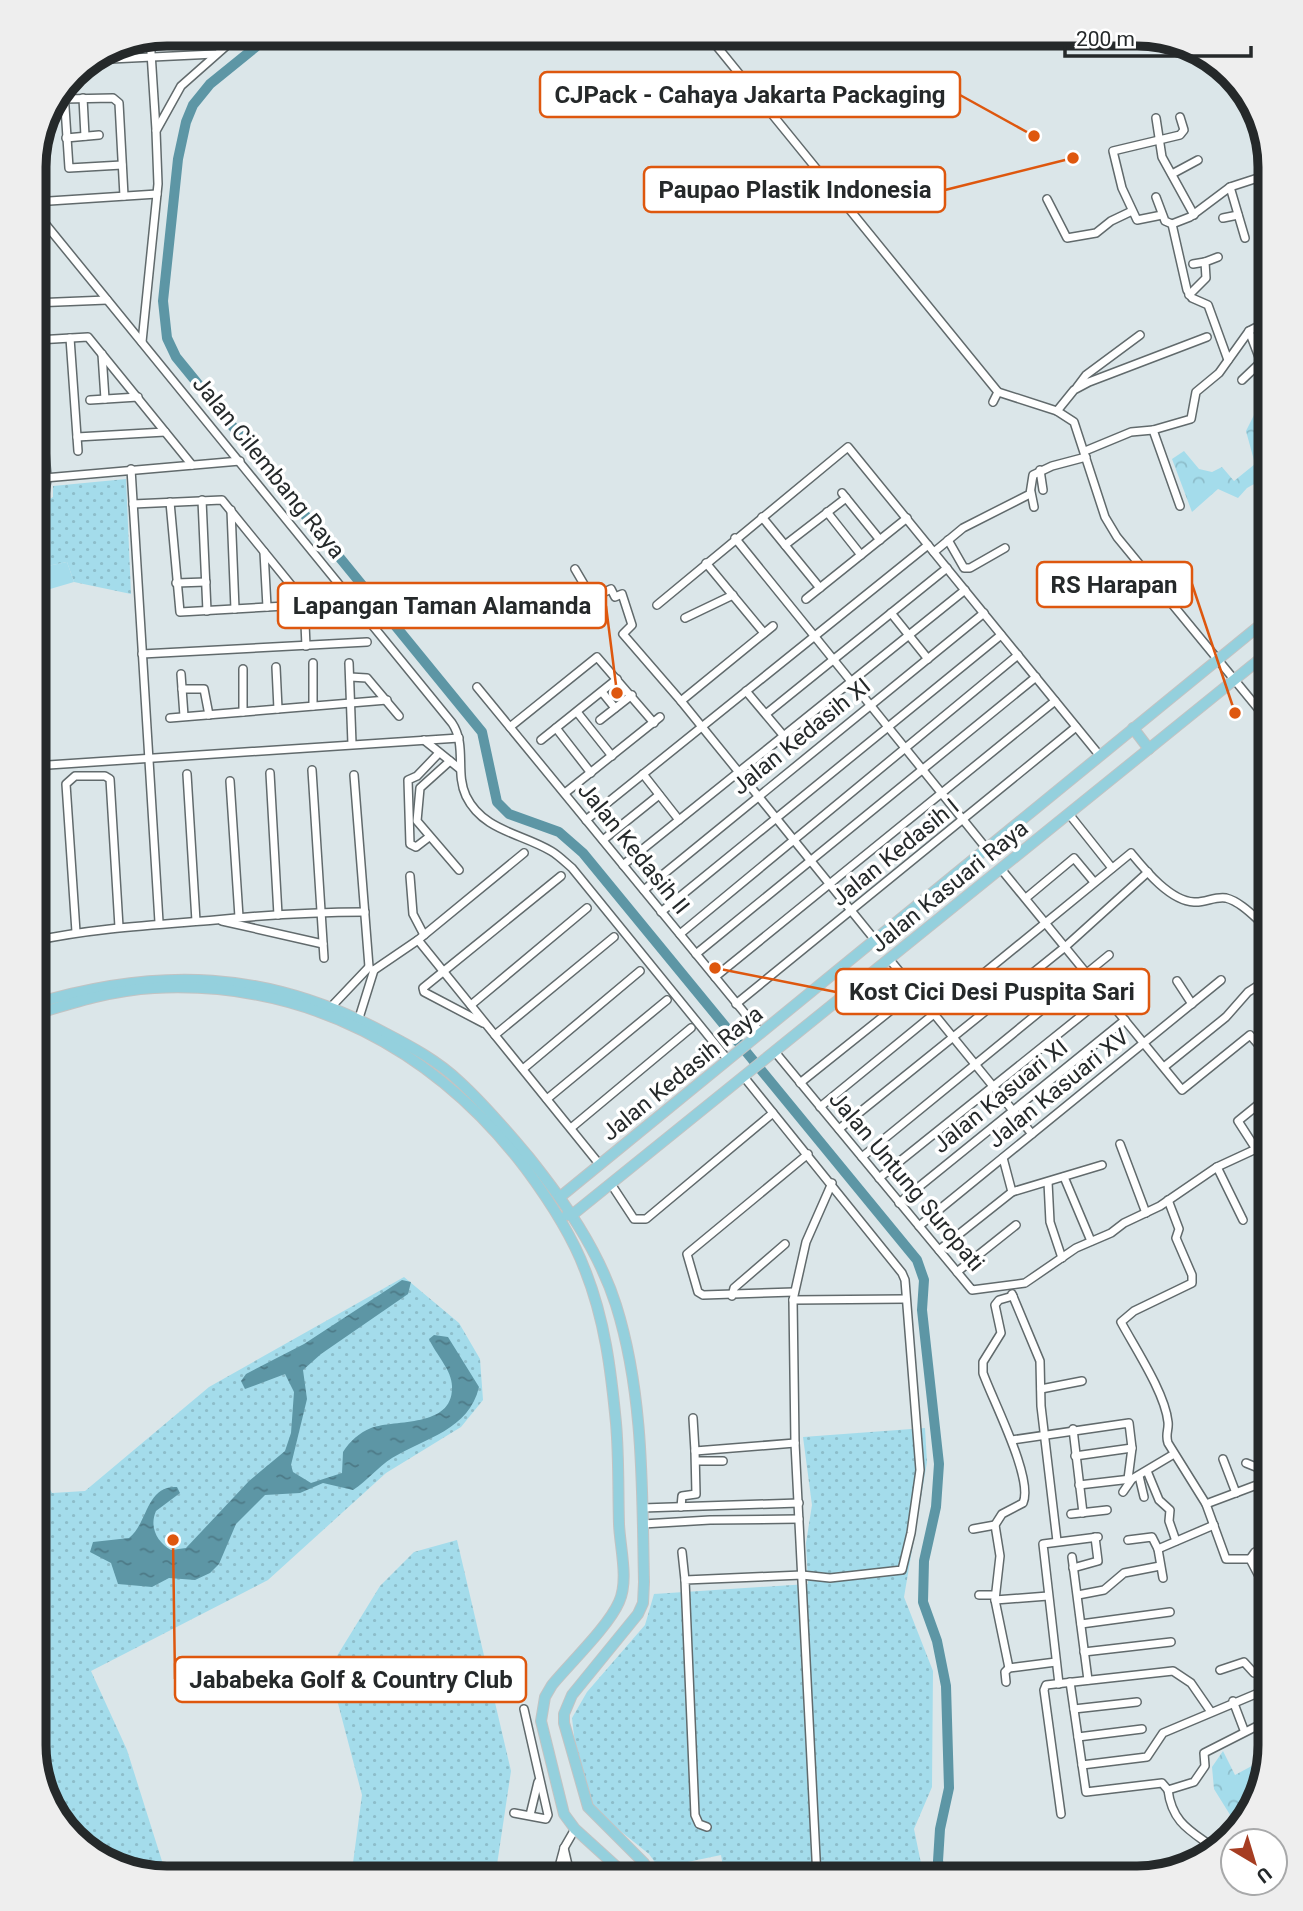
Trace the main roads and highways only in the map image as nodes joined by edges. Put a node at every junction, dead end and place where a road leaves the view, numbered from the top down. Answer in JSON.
{"nodes":[{"id":1,"x":1258,"y":627,"type":"edge"},
{"id":2,"x":1258,"y":661,"type":"edge"},
{"id":3,"x":1133,"y":728,"type":"junction"},
{"id":4,"x":1149,"y":749,"type":"junction"},
{"id":5,"x":836,"y":972,"type":"junction"},
{"id":6,"x":851,"y":991,"type":"junction"},
{"id":7,"x":58,"y":1002,"type":"junction"},
{"id":8,"x":46,"y":1005,"type":"edge"},
{"id":9,"x":583,"y":1179,"type":"junction"},
{"id":10,"x":595,"y":1196,"type":"junction"},
{"id":11,"x":555,"y":1203,"type":"junction"},
{"id":12,"x":572,"y":1215,"type":"junction"},
{"id":13,"x":615,"y":1865,"type":"edge"},
{"id":14,"x":645,"y":1865,"type":"edge"}],
"edges":[{"from":1,"to":3,"type":"main road","name":"Jalan Kedasih Raya"},
{"from":2,"to":4,"type":"main road","name":"Jalan Kasuari Raya"},
{"from":3,"to":4,"type":"main road"},
{"from":3,"to":5,"type":"main road","name":"Jalan Kedasih Raya"},
{"from":4,"to":6,"type":"main road","name":"Jalan Kasuari Raya"},
{"from":5,"to":6,"type":"main road"},
{"from":5,"to":9,"type":"main road","name":"Jalan Kedasih Raya"},
{"from":6,"to":10,"type":"main road","name":"Jalan Kasuari Raya"},
{"from":7,"to":8,"type":"main road"},
{"from":7,"to":11,"type":"main road"},
{"from":7,"to":11,"type":"main road"},
{"from":9,"to":10,"type":"main road"},
{"from":9,"to":11,"type":"main road","name":"Jalan Kedasih Raya"},
{"from":10,"to":12,"type":"main road","name":"Jalan Kasuari Raya"},
{"from":11,"to":12,"type":"main road"},
{"from":11,"to":13,"type":"main road"},
{"from":12,"to":14,"type":"main road"}]}
